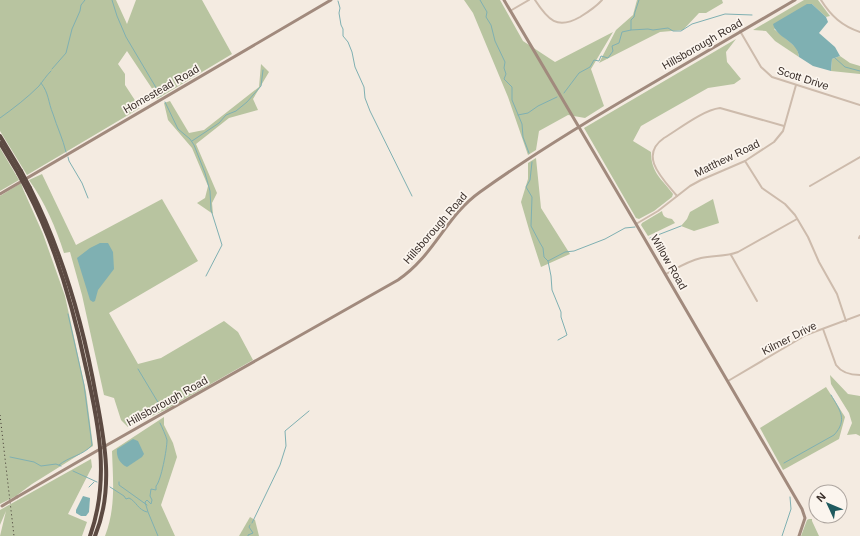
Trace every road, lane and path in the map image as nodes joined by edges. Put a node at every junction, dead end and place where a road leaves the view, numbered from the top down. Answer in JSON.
{"nodes":[{"id":1,"x":331,"y":0,"type":"edge"},
{"id":2,"x":504,"y":0,"type":"edge"},
{"id":3,"x":529,"y":0,"type":"edge"},
{"id":4,"x":536,"y":0,"type":"edge"},
{"id":5,"x":602,"y":0,"type":"edge"},
{"id":6,"x":794,"y":0,"type":"edge"},
{"id":7,"x":821,"y":0,"type":"edge"},
{"id":8,"x":510,"y":11,"type":"junction"},
{"id":9,"x":740,"y":31,"type":"junction"},
{"id":10,"x":860,"y":32,"type":"edge"},
{"id":11,"x":796,"y":85,"type":"junction"},
{"id":12,"x":860,"y":105,"type":"edge"},
{"id":13,"x":579,"y":126,"type":"junction"},
{"id":14,"x":784,"y":126,"type":"junction"},
{"id":15,"x":0,"y":136,"type":"edge"},
{"id":16,"x":0,"y":143,"type":"edge"},
{"id":17,"x":860,"y":157,"type":"edge"},
{"id":18,"x":745,"y":160,"type":"junction"},
{"id":19,"x":20,"y":172,"type":"junction"},
{"id":20,"x":810,"y":186,"type":"dead end"},
{"id":21,"x":0,"y":194,"type":"edge"},
{"id":22,"x":677,"y":196,"type":"junction"},
{"id":23,"x":797,"y":219,"type":"junction"},
{"id":24,"x":636,"y":224,"type":"junction"},
{"id":25,"x":731,"y":255,"type":"junction"},
{"id":26,"x":666,"y":274,"type":"junction"},
{"id":27,"x":756,"y":301,"type":"dead end"},
{"id":28,"x":860,"y":315,"type":"edge"},
{"id":29,"x":846,"y":321,"type":"junction"},
{"id":30,"x":823,"y":329,"type":"junction"},
{"id":31,"x":860,"y":375,"type":"edge"},
{"id":32,"x":728,"y":381,"type":"junction"},
{"id":33,"x":103,"y":447,"type":"junction"},
{"id":34,"x":1,"y":507,"type":"edge"},
{"id":35,"x":90,"y":536,"type":"edge"},
{"id":36,"x":95,"y":536,"type":"edge"},
{"id":37,"x":799,"y":536,"type":"edge"}],
"edges":[{"from":1,"to":21,"type":"street","name":"Homestead Road"},
{"from":2,"to":8,"type":"street","name":"Willow Road"},
{"from":3,"to":8,"type":"street"},
{"from":4,"to":5,"type":"street"},
{"from":6,"to":9,"type":"street","name":"Hillsborough Road"},
{"from":7,"to":10,"type":"street"},
{"from":8,"to":13,"type":"street","name":"Willow Road"},
{"from":9,"to":11,"type":"street","name":"Scott Drive"},
{"from":9,"to":13,"type":"street","name":"Hillsborough Road"},
{"from":11,"to":12,"type":"street","name":"Scott Drive"},
{"from":11,"to":14,"type":"street","name":"Matthew Road"},
{"from":13,"to":24,"type":"street","name":"Willow Road"},
{"from":13,"to":33,"type":"street","name":"Hillsborough Road"},
{"from":14,"to":18,"type":"street","name":"Matthew Road"},
{"from":14,"to":22,"type":"street"},
{"from":15,"to":19,"type":"highway"},
{"from":16,"to":19,"type":"highway"},
{"from":17,"to":20,"type":"street"},
{"from":18,"to":22,"type":"street","name":"Matthew Road"},
{"from":18,"to":23,"type":"street"},
{"from":19,"to":33,"type":"highway","bridge":true},
{"from":22,"to":24,"type":"street","name":"Matthew Road"},
{"from":23,"to":25,"type":"street"},
{"from":23,"to":29,"type":"street"},
{"from":24,"to":26,"type":"street","name":"Willow Road"},
{"from":25,"to":26,"type":"street"},
{"from":25,"to":27,"type":"street"},
{"from":26,"to":32,"type":"street","name":"Willow Road"},
{"from":28,"to":29,"type":"street","name":"Kilmer Drive"},
{"from":29,"to":30,"type":"street","name":"Kilmer Drive"},
{"from":30,"to":31,"type":"street"},
{"from":30,"to":32,"type":"street","name":"Kilmer Drive"},
{"from":32,"to":37,"type":"street","name":"Willow Road"},
{"from":33,"to":34,"type":"street","name":"Hillsborough Road","bridge":true},
{"from":33,"to":35,"type":"highway"},
{"from":33,"to":36,"type":"highway"}]}
